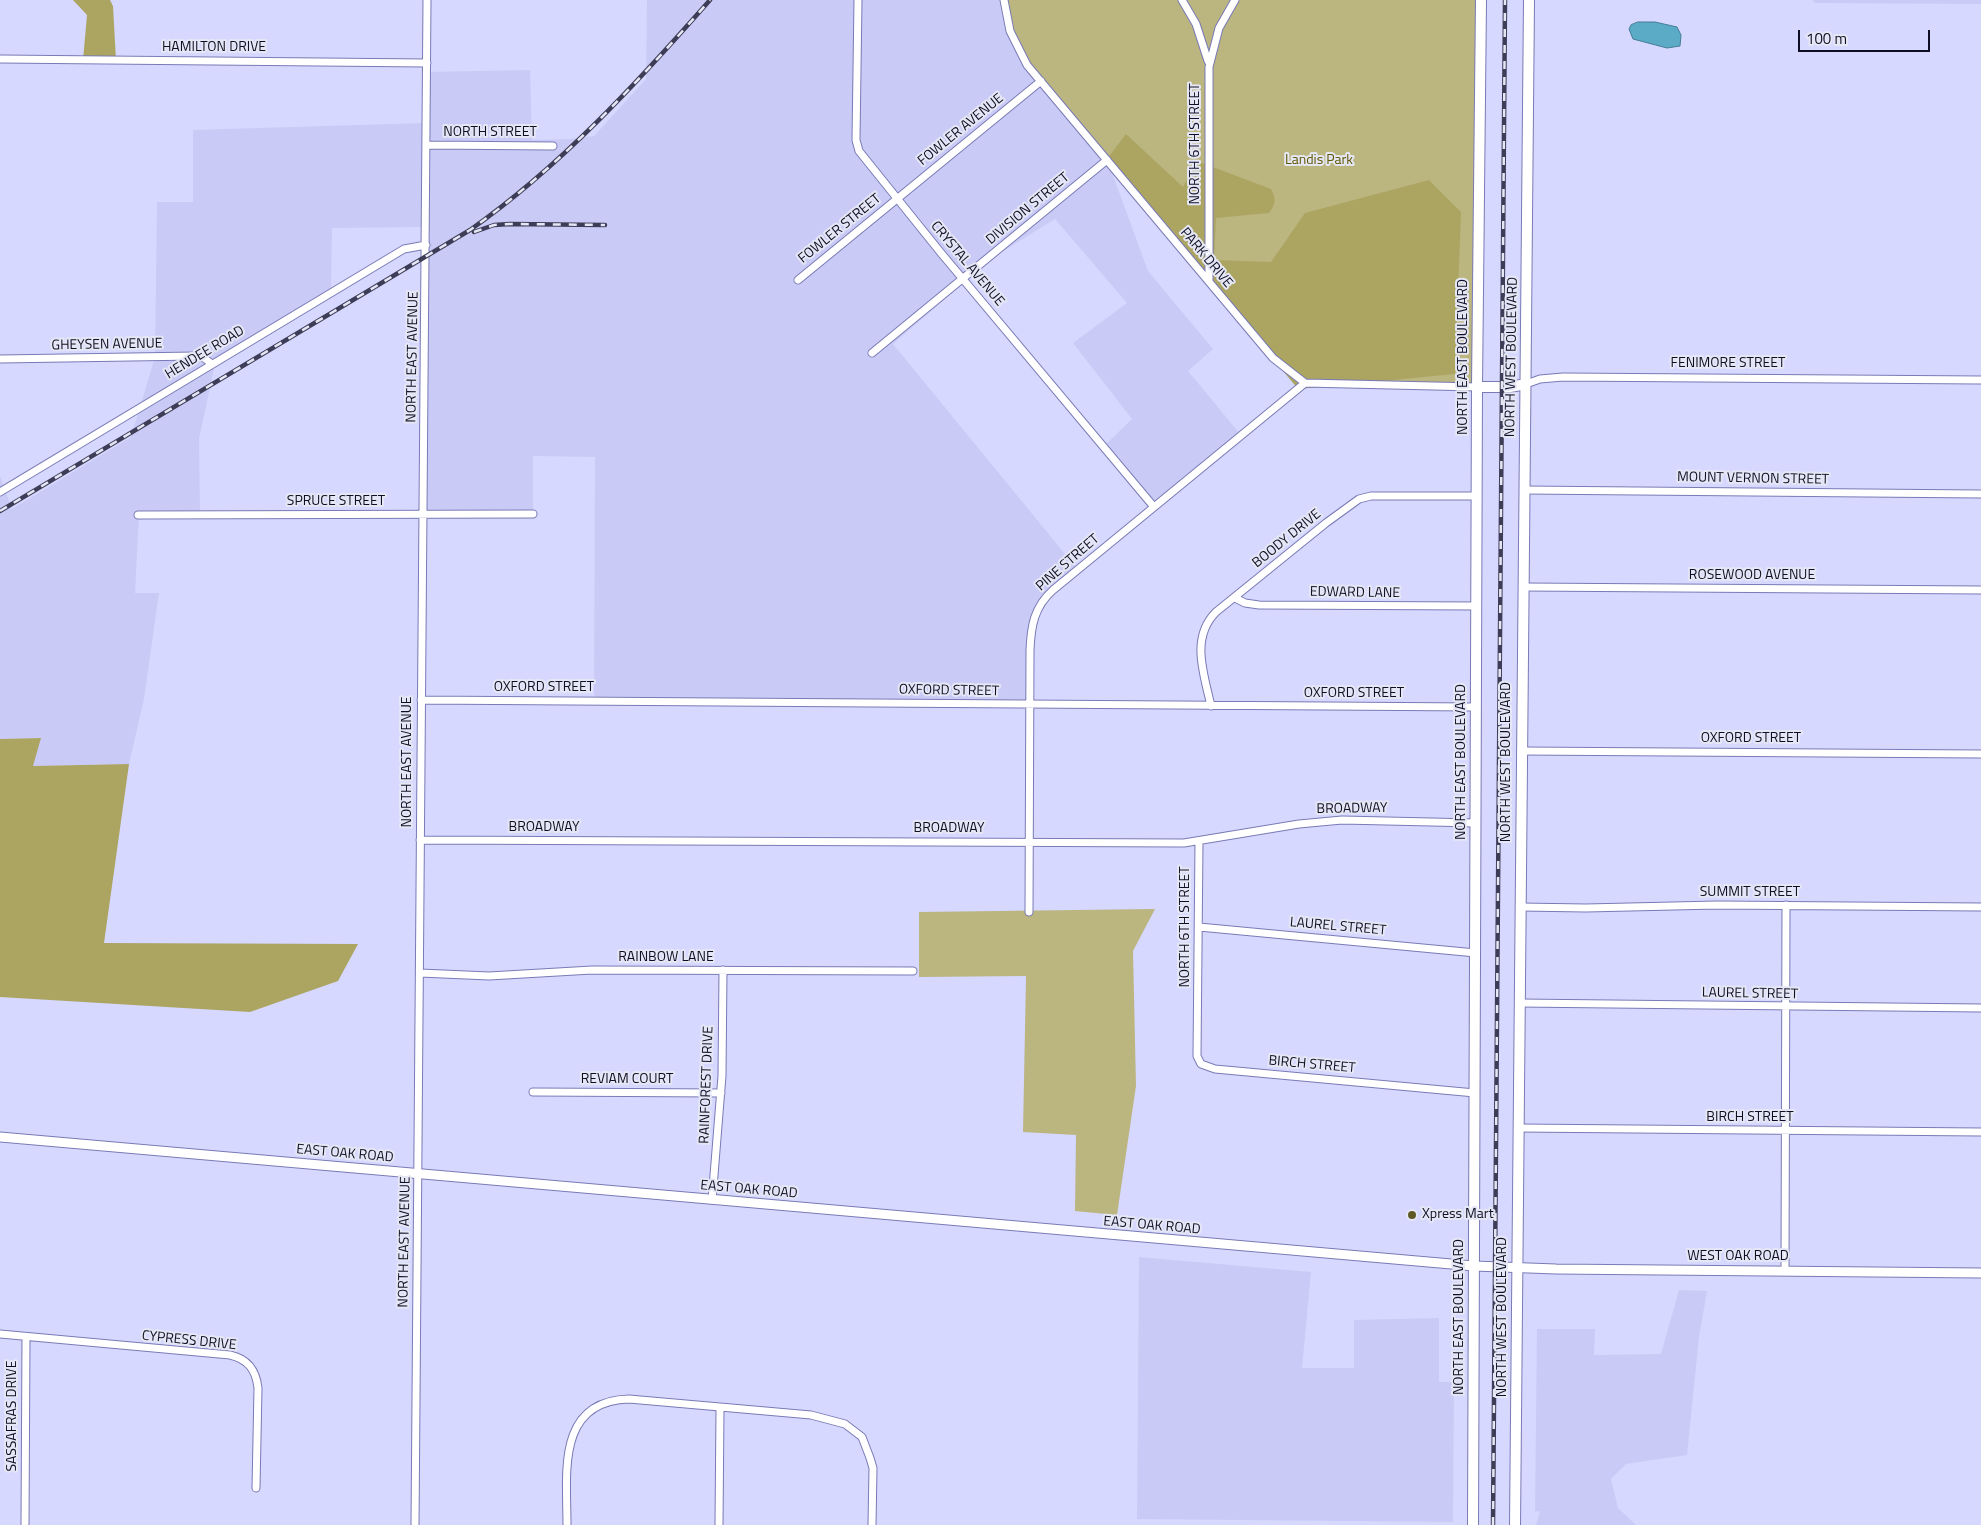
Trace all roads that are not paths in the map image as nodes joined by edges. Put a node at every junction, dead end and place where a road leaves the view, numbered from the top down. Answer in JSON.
{"nodes":[{"id":1,"x":427,"y":0,"type":"edge"},
{"id":2,"x":858,"y":0,"type":"edge"},
{"id":3,"x":1004,"y":0,"type":"edge"},
{"id":4,"x":1182,"y":0,"type":"edge"},
{"id":5,"x":1235,"y":0,"type":"edge"},
{"id":6,"x":1481,"y":0,"type":"edge"},
{"id":7,"x":1529,"y":0,"type":"edge"},
{"id":8,"x":0,"y":59,"type":"edge"},
{"id":9,"x":427,"y":63,"type":"junction"},
{"id":10,"x":1209,"y":67,"type":"junction"},
{"id":11,"x":1041,"y":81,"type":"junction"},
{"id":12,"x":427,"y":145,"type":"junction"},
{"id":13,"x":553,"y":146,"type":"dead end"},
{"id":14,"x":1107,"y":160,"type":"junction"},
{"id":15,"x":897,"y":198,"type":"junction"},
{"id":16,"x":426,"y":245,"type":"junction"},
{"id":17,"x":798,"y":280,"type":"dead end"},
{"id":18,"x":963,"y":280,"type":"junction"},
{"id":19,"x":1209,"y":281,"type":"junction"},
{"id":20,"x":872,"y":353,"type":"dead end"},
{"id":21,"x":0,"y":358,"type":"edge"},
{"id":22,"x":212,"y":364,"type":"junction"},
{"id":23,"x":1981,"y":380,"type":"edge"},
{"id":24,"x":1305,"y":383,"type":"junction"},
{"id":25,"x":1526,"y":384,"type":"junction"},
{"id":26,"x":1477,"y":387,"type":"junction"},
{"id":27,"x":1524,"y":490,"type":"junction"},
{"id":28,"x":0,"y":492,"type":"edge"},
{"id":29,"x":1981,"y":494,"type":"edge"},
{"id":30,"x":1477,"y":496,"type":"junction"},
{"id":31,"x":1154,"y":507,"type":"junction"},
{"id":32,"x":423,"y":514,"type":"junction"},
{"id":33,"x":533,"y":514,"type":"dead end"},
{"id":34,"x":138,"y":515,"type":"dead end"},
{"id":35,"x":1523,"y":588,"type":"junction"},
{"id":36,"x":1981,"y":590,"type":"edge"},
{"id":37,"x":1235,"y":598,"type":"junction"},
{"id":38,"x":1477,"y":606,"type":"junction"},
{"id":39,"x":421,"y":700,"type":"junction"},
{"id":40,"x":1030,"y":704,"type":"junction"},
{"id":41,"x":1211,"y":706,"type":"junction"},
{"id":42,"x":1476,"y":707,"type":"junction"},
{"id":43,"x":1521,"y":751,"type":"junction"},
{"id":44,"x":1981,"y":754,"type":"edge"},
{"id":45,"x":1476,"y":823,"type":"junction"},
{"id":46,"x":420,"y":840,"type":"junction"},
{"id":47,"x":1030,"y":842,"type":"junction"},
{"id":48,"x":1199,"y":842,"type":"junction"},
{"id":49,"x":1786,"y":906,"type":"junction"},
{"id":50,"x":1520,"y":907,"type":"junction"},
{"id":51,"x":1981,"y":907,"type":"edge"},
{"id":52,"x":1029,"y":912,"type":"dead end"},
{"id":53,"x":1198,"y":927,"type":"junction"},
{"id":54,"x":1476,"y":953,"type":"junction"},
{"id":55,"x":722,"y":970,"type":"junction"},
{"id":56,"x":912,"y":971,"type":"dead end"},
{"id":57,"x":420,"y":973,"type":"junction"},
{"id":58,"x":1519,"y":1003,"type":"junction"},
{"id":59,"x":1786,"y":1006,"type":"junction"},
{"id":60,"x":1981,"y":1008,"type":"edge"},
{"id":61,"x":1198,"y":1012,"type":"joint"},
{"id":62,"x":533,"y":1092,"type":"dead end"},
{"id":63,"x":1475,"y":1093,"type":"junction"},
{"id":64,"x":721,"y":1094,"type":"junction"},
{"id":65,"x":1518,"y":1128,"type":"junction"},
{"id":66,"x":1784,"y":1130,"type":"junction"},
{"id":67,"x":1981,"y":1132,"type":"edge"},
{"id":68,"x":0,"y":1137,"type":"edge"},
{"id":69,"x":418,"y":1174,"type":"junction"},
{"id":70,"x":712,"y":1200,"type":"junction"},
{"id":71,"x":1474,"y":1266,"type":"junction"},
{"id":72,"x":1495,"y":1267,"type":"joint"},
{"id":73,"x":1517,"y":1268,"type":"junction"},
{"id":74,"x":1785,"y":1271,"type":"junction"},
{"id":75,"x":1981,"y":1273,"type":"edge"},
{"id":76,"x":0,"y":1334,"type":"edge"},
{"id":77,"x":26,"y":1337,"type":"junction"},
{"id":78,"x":720,"y":1408,"type":"junction"},
{"id":79,"x":256,"y":1488,"type":"dead end"},
{"id":80,"x":25,"y":1525,"type":"edge"},
{"id":81,"x":415,"y":1525,"type":"edge"},
{"id":82,"x":567,"y":1525,"type":"edge"},
{"id":83,"x":719,"y":1525,"type":"edge"},
{"id":84,"x":872,"y":1525,"type":"edge"},
{"id":85,"x":1473,"y":1525,"type":"edge"},
{"id":86,"x":1515,"y":1525,"type":"edge"}],
"edges":[{"from":1,"to":9,"type":"street","name":"NORTH EAST AVENUE"},
{"from":2,"to":15,"type":"street","name":"CRYSTAL AVENUE"},
{"from":3,"to":11,"type":"street","name":"PARK DRIVE"},
{"from":4,"to":10,"type":"street","name":"NORTH 6TH STREET"},
{"from":5,"to":10,"type":"street","name":"NORTH 6TH STREET"},
{"from":6,"to":26,"type":"main road","name":"NORTH EAST BOULEVARD"},
{"from":7,"to":25,"type":"main road","name":"NORTH WEST BOULEVARD"},
{"from":8,"to":9,"type":"street","name":"HAMILTON DRIVE"},
{"from":9,"to":12,"type":"street","name":"NORTH EAST AVENUE"},
{"from":10,"to":19,"type":"street","name":"NORTH 6TH STREET"},
{"from":11,"to":14,"type":"street","name":"PARK DRIVE"},
{"from":11,"to":15,"type":"street","name":"FOWLER AVENUE"},
{"from":12,"to":13,"type":"street","name":"NORTH STREET"},
{"from":12,"to":16,"type":"street","name":"NORTH EAST AVENUE"},
{"from":14,"to":18,"type":"street","name":"DIVISION STREET"},
{"from":14,"to":19,"type":"street","name":"PARK DRIVE"},
{"from":15,"to":17,"type":"street","name":"FOWLER STREET"},
{"from":15,"to":18,"type":"street","name":"CRYSTAL AVENUE"},
{"from":16,"to":22,"type":"street","name":"HENDEE ROAD"},
{"from":16,"to":32,"type":"street","name":"NORTH EAST AVENUE"},
{"from":18,"to":20,"type":"street","name":"DIVISION STREET"},
{"from":18,"to":31,"type":"street","name":"CRYSTAL AVENUE"},
{"from":19,"to":24,"type":"street","name":"PARK DRIVE"},
{"from":21,"to":22,"type":"street","name":"GHEYSEN AVENUE"},
{"from":22,"to":28,"type":"street","name":"HENDEE ROAD"},
{"from":23,"to":25,"type":"street","name":"FENIMORE STREET"},
{"from":24,"to":26,"type":"street"},
{"from":24,"to":31,"type":"street","name":"PINE STREET"},
{"from":25,"to":26,"type":"main road","name":"FENIMORE STREET"},
{"from":25,"to":27,"type":"main road","name":"NORTH WEST BOULEVARD"},
{"from":26,"to":30,"type":"main road","name":"NORTH EAST BOULEVARD"},
{"from":27,"to":29,"type":"street","name":"MOUNT VERNON STREET"},
{"from":27,"to":35,"type":"main road","name":"NORTH WEST BOULEVARD"},
{"from":30,"to":37,"type":"street","name":"BOODY DRIVE"},
{"from":30,"to":38,"type":"main road","name":"NORTH EAST BOULEVARD"},
{"from":31,"to":40,"type":"street","name":"PINE STREET"},
{"from":32,"to":33,"type":"street","name":"SPRUCE STREET"},
{"from":32,"to":34,"type":"street","name":"SPRUCE STREET"},
{"from":32,"to":39,"type":"street","name":"NORTH EAST AVENUE"},
{"from":35,"to":36,"type":"street","name":"ROSEWOOD AVENUE"},
{"from":35,"to":43,"type":"main road","name":"NORTH WEST BOULEVARD"},
{"from":37,"to":38,"type":"street","name":"EDWARD LANE"},
{"from":37,"to":41,"type":"street","name":"BOODY DRIVE"},
{"from":38,"to":42,"type":"main road","name":"NORTH EAST BOULEVARD"},
{"from":39,"to":40,"type":"street","name":"OXFORD STREET"},
{"from":39,"to":46,"type":"street","name":"NORTH EAST AVENUE"},
{"from":40,"to":41,"type":"street","name":"OXFORD STREET"},
{"from":40,"to":47,"type":"street","name":"PINE STREET"},
{"from":41,"to":42,"type":"street","name":"OXFORD STREET"},
{"from":42,"to":45,"type":"main road","name":"NORTH EAST BOULEVARD"},
{"from":43,"to":44,"type":"street","name":"OXFORD STREET"},
{"from":43,"to":50,"type":"main road","name":"NORTH WEST BOULEVARD"},
{"from":45,"to":48,"type":"street","name":"BROADWAY"},
{"from":45,"to":54,"type":"main road","name":"NORTH EAST BOULEVARD"},
{"from":46,"to":47,"type":"street","name":"BROADWAY"},
{"from":46,"to":57,"type":"street","name":"NORTH EAST AVENUE"},
{"from":47,"to":48,"type":"street","name":"BROADWAY"},
{"from":47,"to":52,"type":"street","name":"PINE STREET"},
{"from":48,"to":53,"type":"street","name":"NORTH 6TH STREET"},
{"from":49,"to":50,"type":"street","name":"SUMMIT STREET"},
{"from":49,"to":51,"type":"street","name":"SUMMIT STREET"},
{"from":49,"to":59,"type":"street"},
{"from":50,"to":58,"type":"main road","name":"NORTH WEST BOULEVARD"},
{"from":53,"to":54,"type":"street","name":"LAUREL STREET"},
{"from":53,"to":61,"type":"street","name":"NORTH 6TH STREET"},
{"from":54,"to":63,"type":"main road","name":"NORTH EAST BOULEVARD"},
{"from":55,"to":56,"type":"street","name":"RAINBOW LANE"},
{"from":55,"to":57,"type":"street","name":"RAINBOW LANE"},
{"from":55,"to":64,"type":"street","name":"RAINFOREST DRIVE"},
{"from":57,"to":69,"type":"street","name":"NORTH EAST AVENUE"},
{"from":58,"to":59,"type":"street","name":"LAUREL STREET"},
{"from":58,"to":65,"type":"main road","name":"NORTH WEST BOULEVARD"},
{"from":59,"to":60,"type":"street","name":"LAUREL STREET"},
{"from":59,"to":66,"type":"street"},
{"from":61,"to":63,"type":"street","name":"BIRCH STREET"},
{"from":62,"to":64,"type":"street","name":"REVIAM COURT"},
{"from":63,"to":71,"type":"main road","name":"NORTH EAST BOULEVARD"},
{"from":64,"to":70,"type":"street","name":"RAINFOREST DRIVE"},
{"from":65,"to":66,"type":"street","name":"BIRCH STREET"},
{"from":65,"to":73,"type":"main road","name":"NORTH WEST BOULEVARD"},
{"from":66,"to":67,"type":"street","name":"BIRCH STREET"},
{"from":66,"to":74,"type":"street"},
{"from":68,"to":69,"type":"street","name":"EAST OAK ROAD"},
{"from":69,"to":70,"type":"street","name":"EAST OAK ROAD"},
{"from":69,"to":81,"type":"street","name":"NORTH EAST AVENUE"},
{"from":70,"to":71,"type":"street","name":"EAST OAK ROAD"},
{"from":71,"to":72,"type":"street","name":"EAST OAK ROAD"},
{"from":71,"to":85,"type":"main road","name":"NORTH EAST BOULEVARD"},
{"from":72,"to":73,"type":"street","name":"WEST OAK ROAD"},
{"from":73,"to":74,"type":"street","name":"WEST OAK ROAD"},
{"from":73,"to":86,"type":"main road","name":"NORTH WEST BOULEVARD"},
{"from":74,"to":75,"type":"street","name":"WEST OAK ROAD"},
{"from":76,"to":77,"type":"street","name":"CYPRESS DRIVE"},
{"from":77,"to":79,"type":"street","name":"CYPRESS DRIVE"},
{"from":77,"to":80,"type":"street","name":"SASSAFRAS DRIVE"},
{"from":78,"to":82,"type":"street"},
{"from":78,"to":83,"type":"street"},
{"from":78,"to":84,"type":"street"}]}
